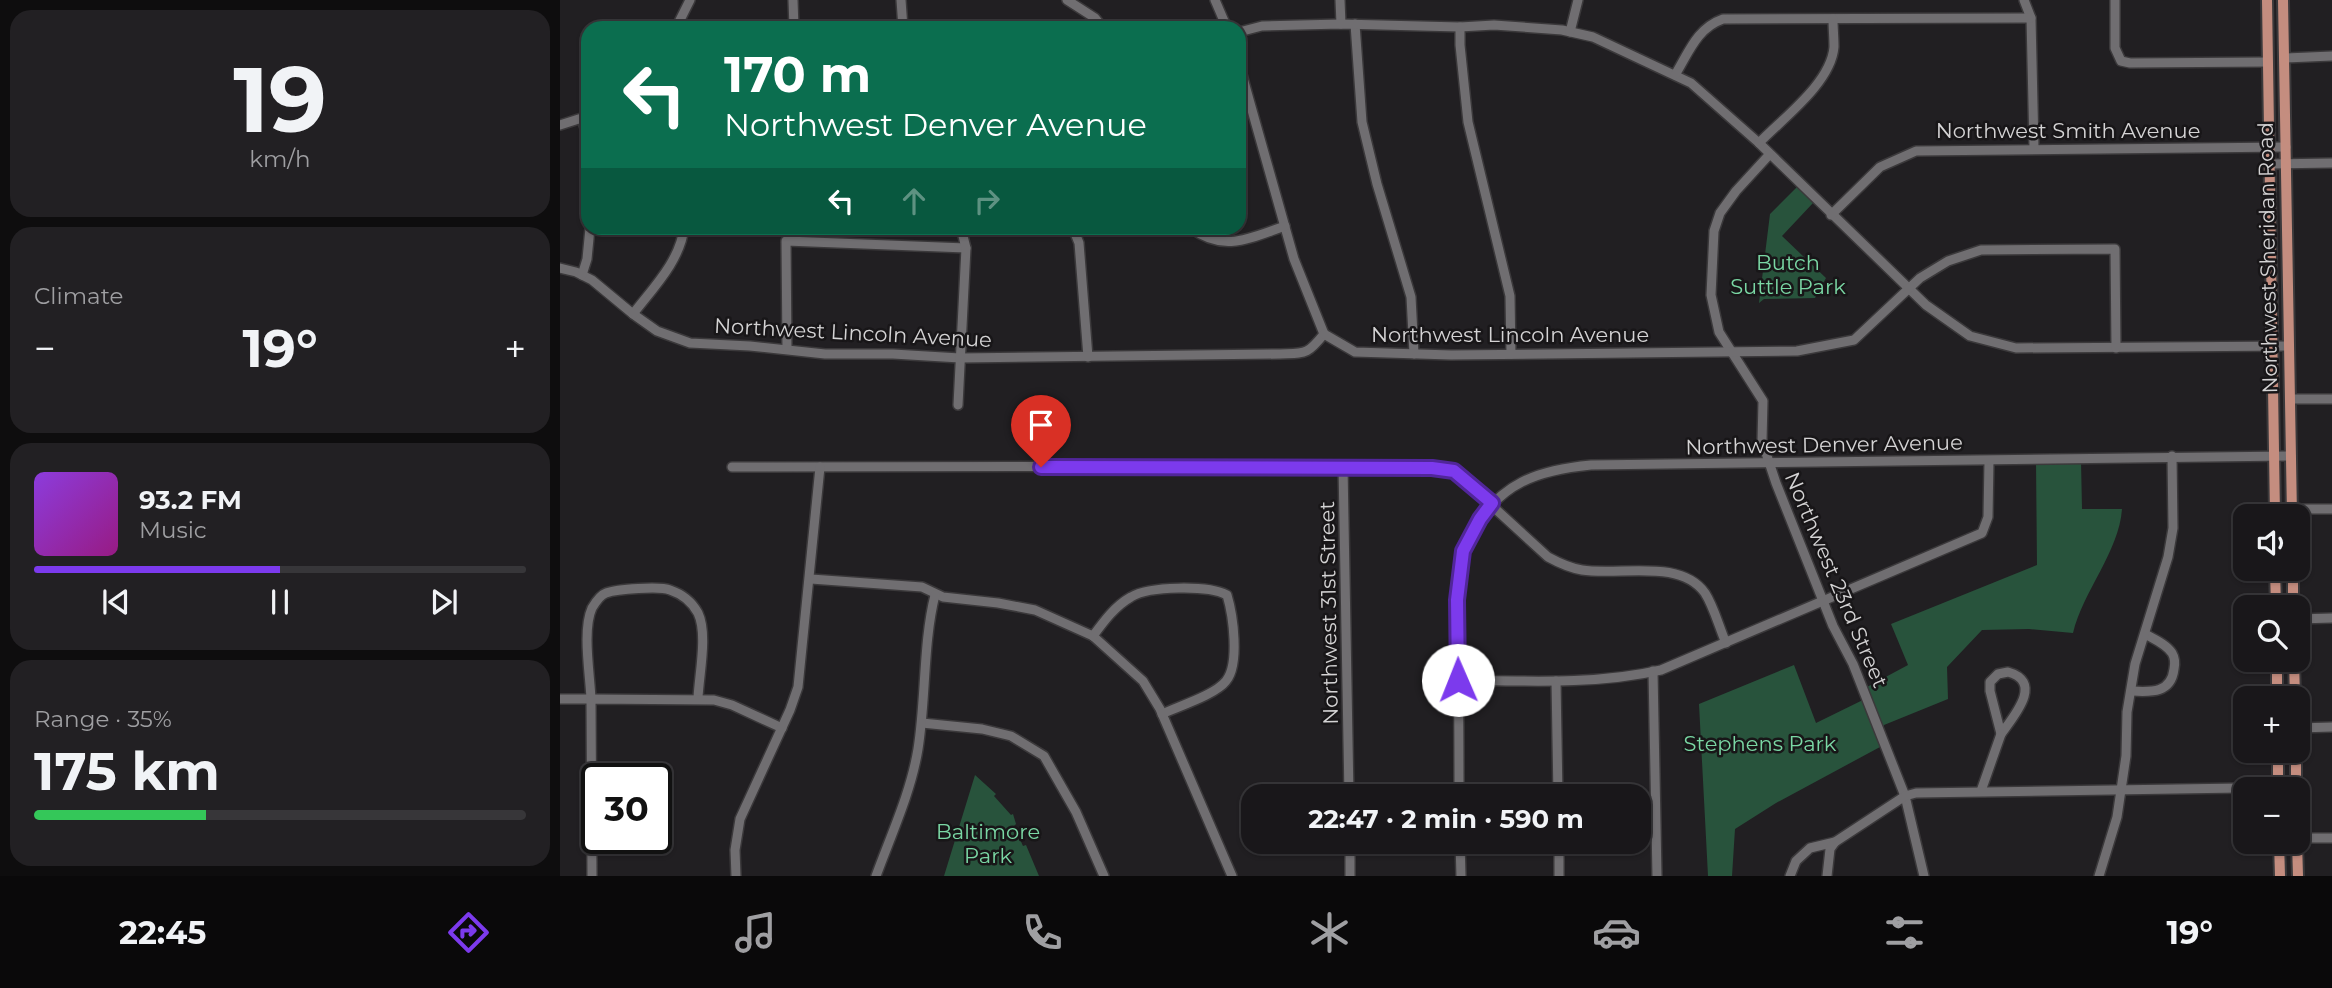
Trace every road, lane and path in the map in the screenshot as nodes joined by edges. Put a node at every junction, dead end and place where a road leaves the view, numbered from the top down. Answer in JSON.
{"nodes":[{"id":1,"x":690,"y":0,"type":"edge"},
{"id":2,"x":793,"y":0,"type":"edge"},
{"id":3,"x":901,"y":0,"type":"edge"},
{"id":4,"x":1067,"y":0,"type":"edge"},
{"id":5,"x":1215,"y":0,"type":"edge"},
{"id":6,"x":1340,"y":0,"type":"edge"},
{"id":7,"x":1578,"y":0,"type":"edge"},
{"id":8,"x":2024,"y":0,"type":"edge"},
{"id":9,"x":2115,"y":0,"type":"edge"},
{"id":10,"x":2267,"y":0,"type":"edge"},
{"id":11,"x":2283,"y":0,"type":"edge"},
{"id":12,"x":2031,"y":18,"type":"junction"},
{"id":13,"x":1833,"y":19,"type":"junction"},
{"id":14,"x":680,"y":21,"type":"edge"},
{"id":15,"x":794,"y":21,"type":"edge"},
{"id":16,"x":902,"y":21,"type":"edge"},
{"id":17,"x":1098,"y":21,"type":"edge"},
{"id":18,"x":1224,"y":21,"type":"edge"},
{"id":19,"x":1341,"y":24,"type":"junction"},
{"id":20,"x":1355,"y":24,"type":"junction"},
{"id":21,"x":1460,"y":27,"type":"junction"},
{"id":22,"x":1246,"y":30,"type":"edge"},
{"id":23,"x":1570,"y":32,"type":"junction"},
{"id":24,"x":2332,"y":56,"type":"edge"},
{"id":25,"x":2284,"y":58,"type":"junction"},
{"id":26,"x":2268,"y":62,"type":"junction"},
{"id":27,"x":1675,"y":75,"type":"junction"},
{"id":28,"x":1246,"y":89,"type":"edge"},
{"id":29,"x":581,"y":118,"type":"edge"},
{"id":30,"x":560,"y":125,"type":"edge"},
{"id":31,"x":1759,"y":143,"type":"junction"},
{"id":32,"x":2286,"y":147,"type":"junction"},
{"id":33,"x":2034,"y":148,"type":"junction"},
{"id":34,"x":2269,"y":148,"type":"junction"},
{"id":35,"x":1769,"y":155,"type":"junction"},
{"id":36,"x":2332,"y":163,"type":"edge"},
{"id":37,"x":2269,"y":164,"type":"junction"},
{"id":38,"x":2286,"y":164,"type":"junction"},
{"id":39,"x":1831,"y":215,"type":"junction"},
{"id":40,"x":1285,"y":226,"type":"junction"},
{"id":41,"x":589,"y":235,"type":"edge"},
{"id":42,"x":682,"y":235,"type":"edge"},
{"id":43,"x":962,"y":235,"type":"edge"},
{"id":44,"x":1076,"y":235,"type":"edge"},
{"id":45,"x":1200,"y":235,"type":"edge"},
{"id":46,"x":965,"y":248,"type":"junction"},
{"id":47,"x":560,"y":268,"type":"edge"},
{"id":48,"x":582,"y":275,"type":"junction"},
{"id":49,"x":1908,"y":288,"type":"junction"},
{"id":50,"x":633,"y":314,"type":"junction"},
{"id":51,"x":1324,"y":334,"type":"junction"},
{"id":52,"x":2273,"y":346,"type":"junction"},
{"id":53,"x":2289,"y":346,"type":"junction"},
{"id":54,"x":2116,"y":348,"type":"junction"},
{"id":55,"x":787,"y":349,"type":"junction"},
{"id":56,"x":1731,"y":352,"type":"junction"},
{"id":57,"x":1414,"y":354,"type":"junction"},
{"id":58,"x":1511,"y":354,"type":"junction"},
{"id":59,"x":1088,"y":357,"type":"junction"},
{"id":60,"x":960,"y":358,"type":"junction"},
{"id":61,"x":2290,"y":399,"type":"junction"},
{"id":62,"x":2332,"y":399,"type":"edge"},
{"id":63,"x":958,"y":405,"type":"dead end"},
{"id":64,"x":2172,"y":456,"type":"junction"},
{"id":65,"x":2274,"y":456,"type":"junction"},
{"id":66,"x":2291,"y":456,"type":"junction"},
{"id":67,"x":1989,"y":461,"type":"junction"},
{"id":68,"x":1769,"y":463,"type":"junction"},
{"id":69,"x":1343,"y":466,"type":"junction"},
{"id":70,"x":732,"y":467,"type":"dead end"},
{"id":71,"x":820,"y":467,"type":"junction"},
{"id":72,"x":1492,"y":503,"type":"junction"},
{"id":73,"x":2275,"y":504,"type":"edge"},
{"id":74,"x":2292,"y":504,"type":"edge"},
{"id":75,"x":2332,"y":509,"type":"edge"},
{"id":76,"x":2310,"y":511,"type":"edge"},
{"id":77,"x":811,"y":579,"type":"junction"},
{"id":78,"x":935,"y":595,"type":"junction"},
{"id":79,"x":1823,"y":601,"type":"junction"},
{"id":80,"x":2332,"y":618,"type":"edge"},
{"id":81,"x":2310,"y":619,"type":"edge"},
{"id":82,"x":2145,"y":634,"type":"junction"},
{"id":83,"x":1093,"y":636,"type":"junction"},
{"id":84,"x":1726,"y":643,"type":"junction"},
{"id":85,"x":1653,"y":671,"type":"junction"},
{"id":86,"x":1458,"y":680,"type":"junction"},
{"id":87,"x":1556,"y":681,"type":"junction"},
{"id":88,"x":2131,"y":691,"type":"junction"},
{"id":89,"x":698,"y":698,"type":"junction"},
{"id":90,"x":560,"y":699,"type":"edge"},
{"id":91,"x":591,"y":699,"type":"junction"},
{"id":92,"x":1163,"y":714,"type":"junction"},
{"id":93,"x":922,"y":723,"type":"junction"},
{"id":94,"x":2332,"y":727,"type":"edge"},
{"id":95,"x":782,"y":728,"type":"junction"},
{"id":96,"x":2310,"y":728,"type":"edge"},
{"id":97,"x":2001,"y":734,"type":"junction"},
{"id":98,"x":1349,"y":784,"type":"edge"},
{"id":99,"x":1459,"y":784,"type":"edge"},
{"id":100,"x":1558,"y":784,"type":"edge"},
{"id":101,"x":2233,"y":788,"type":"edge"},
{"id":102,"x":2121,"y":789,"type":"junction"},
{"id":103,"x":1981,"y":791,"type":"junction"},
{"id":104,"x":1905,"y":796,"type":"junction"},
{"id":105,"x":2332,"y":838,"type":"edge"},
{"id":106,"x":2310,"y":839,"type":"edge"},
{"id":107,"x":1835,"y":842,"type":"junction"},
{"id":108,"x":1350,"y":854,"type":"edge"},
{"id":109,"x":1460,"y":854,"type":"edge"},
{"id":110,"x":1559,"y":854,"type":"edge"},
{"id":111,"x":2279,"y":854,"type":"edge"},
{"id":112,"x":2297,"y":854,"type":"edge"},
{"id":113,"x":592,"y":876,"type":"edge"},
{"id":114,"x":736,"y":876,"type":"edge"},
{"id":115,"x":876,"y":876,"type":"edge"},
{"id":116,"x":1104,"y":876,"type":"edge"},
{"id":117,"x":1232,"y":876,"type":"edge"},
{"id":118,"x":1350,"y":876,"type":"edge"},
{"id":119,"x":1461,"y":876,"type":"edge"},
{"id":120,"x":1559,"y":876,"type":"edge"},
{"id":121,"x":1657,"y":876,"type":"edge"},
{"id":122,"x":1790,"y":876,"type":"edge"},
{"id":123,"x":1827,"y":876,"type":"edge"},
{"id":124,"x":1924,"y":876,"type":"edge"},
{"id":125,"x":2099,"y":876,"type":"edge"},
{"id":126,"x":2280,"y":876,"type":"edge"},
{"id":127,"x":2298,"y":876,"type":"edge"}],
"edges":[{"from":1,"to":14,"type":"street"},
{"from":2,"to":15,"type":"street"},
{"from":3,"to":16,"type":"street"},
{"from":4,"to":17,"type":"street"},
{"from":5,"to":18,"type":"street"},
{"from":6,"to":19,"type":"street"},
{"from":7,"to":23,"type":"street"},
{"from":8,"to":12,"type":"street"},
{"from":9,"to":26,"type":"street"},
{"from":10,"to":26,"type":"main road","name":"Northwest Sheridan Road"},
{"from":11,"to":25,"type":"main road","name":"Northwest Sheridan Road"},
{"from":12,"to":13,"type":"street"},
{"from":12,"to":33,"type":"street"},
{"from":13,"to":27,"type":"street"},
{"from":13,"to":31,"type":"street"},
{"from":19,"to":20,"type":"street"},
{"from":19,"to":22,"type":"street"},
{"from":20,"to":21,"type":"street"},
{"from":20,"to":57,"type":"street"},
{"from":21,"to":23,"type":"street"},
{"from":21,"to":58,"type":"street"},
{"from":23,"to":27,"type":"street"},
{"from":24,"to":25,"type":"street"},
{"from":25,"to":32,"type":"main road","name":"Northwest Sheridan Road"},
{"from":26,"to":34,"type":"main road","name":"Northwest Sheridan Road"},
{"from":27,"to":31,"type":"street"},
{"from":28,"to":40,"type":"street"},
{"from":29,"to":30,"type":"street"},
{"from":31,"to":35,"type":"street"},
{"from":32,"to":34,"type":"street","name":"Northwest Smith Avenue"},
{"from":32,"to":38,"type":"main road","name":"Northwest Sheridan Road"},
{"from":33,"to":34,"type":"street","name":"Northwest Smith Avenue"},
{"from":33,"to":39,"type":"street","name":"Northwest Smith Avenue"},
{"from":34,"to":37,"type":"main road","name":"Northwest Sheridan Road"},
{"from":35,"to":39,"type":"street"},
{"from":35,"to":56,"type":"street","name":"Northwest 23rd Street"},
{"from":36,"to":38,"type":"street"},
{"from":37,"to":38,"type":"street"},
{"from":37,"to":52,"type":"main road","name":"Northwest Sheridan Road"},
{"from":38,"to":53,"type":"main road","name":"Northwest Sheridan Road"},
{"from":39,"to":49,"type":"street"},
{"from":40,"to":45,"type":"street"},
{"from":40,"to":51,"type":"street"},
{"from":41,"to":48,"type":"street"},
{"from":42,"to":50,"type":"street"},
{"from":43,"to":46,"type":"street"},
{"from":44,"to":59,"type":"street"},
{"from":46,"to":55,"type":"street"},
{"from":46,"to":60,"type":"street"},
{"from":47,"to":48,"type":"street","name":"Northwest Lincoln Avenue"},
{"from":48,"to":50,"type":"street","name":"Northwest Lincoln Avenue"},
{"from":49,"to":54,"type":"street"},
{"from":49,"to":54,"type":"street","name":"Northwest Lincoln Avenue"},
{"from":49,"to":56,"type":"street","name":"Northwest Lincoln Avenue"},
{"from":50,"to":55,"type":"street","name":"Northwest Lincoln Avenue"},
{"from":51,"to":57,"type":"street","name":"Northwest Lincoln Avenue"},
{"from":51,"to":59,"type":"street","name":"Northwest Lincoln Avenue"},
{"from":52,"to":53,"type":"street"},
{"from":52,"to":54,"type":"street"},
{"from":52,"to":65,"type":"main road","name":"Northwest Sheridan Road"},
{"from":53,"to":61,"type":"main road","name":"Northwest Sheridan Road"},
{"from":55,"to":60,"type":"street","name":"Northwest Lincoln Avenue"},
{"from":56,"to":58,"type":"street","name":"Northwest Lincoln Avenue"},
{"from":56,"to":68,"type":"street","name":"Northwest 23rd Street"},
{"from":57,"to":58,"type":"street","name":"Northwest Lincoln Avenue"},
{"from":59,"to":60,"type":"street","name":"Northwest Lincoln Avenue"},
{"from":60,"to":63,"type":"street"},
{"from":61,"to":62,"type":"street"},
{"from":61,"to":66,"type":"main road","name":"Northwest Sheridan Road"},
{"from":64,"to":65,"type":"street","name":"Northwest Denver Avenue"},
{"from":64,"to":67,"type":"street","name":"Northwest Denver Avenue"},
{"from":64,"to":82,"type":"street"},
{"from":65,"to":66,"type":"street","name":"Northwest Denver Avenue"},
{"from":65,"to":73,"type":"main road","name":"Northwest Sheridan Road"},
{"from":66,"to":74,"type":"main road","name":"Northwest Sheridan Road"},
{"from":67,"to":68,"type":"street","name":"Northwest Denver Avenue"},
{"from":67,"to":79,"type":"street"},
{"from":68,"to":72,"type":"street","name":"Northwest Denver Avenue"},
{"from":68,"to":79,"type":"street","name":"Northwest 23rd Street"},
{"from":69,"to":71,"type":"street"},
{"from":69,"to":72,"type":"street"},
{"from":69,"to":98,"type":"street","name":"Northwest 31st Street"},
{"from":70,"to":71,"type":"street"},
{"from":71,"to":77,"type":"street"},
{"from":72,"to":84,"type":"street"},
{"from":72,"to":86,"type":"street"},
{"from":75,"to":76,"type":"street"},
{"from":77,"to":78,"type":"street"},
{"from":77,"to":95,"type":"street"},
{"from":78,"to":83,"type":"street"},
{"from":78,"to":93,"type":"street"},
{"from":79,"to":84,"type":"street"},
{"from":79,"to":104,"type":"street","name":"Northwest 23rd Street"},
{"from":80,"to":81,"type":"street"},
{"from":82,"to":88,"type":"street"},
{"from":82,"to":88,"type":"street"},
{"from":83,"to":92,"type":"street"},
{"from":83,"to":92,"type":"street"},
{"from":84,"to":85,"type":"street"},
{"from":85,"to":87,"type":"street"},
{"from":85,"to":121,"type":"street"},
{"from":86,"to":87,"type":"street"},
{"from":86,"to":99,"type":"street"},
{"from":87,"to":100,"type":"street"},
{"from":88,"to":102,"type":"street"},
{"from":89,"to":91,"type":"street"},
{"from":89,"to":91,"type":"street"},
{"from":89,"to":95,"type":"street"},
{"from":90,"to":91,"type":"street"},
{"from":91,"to":113,"type":"street"},
{"from":92,"to":117,"type":"street"},
{"from":93,"to":115,"type":"street"},
{"from":93,"to":116,"type":"street"},
{"from":94,"to":96,"type":"street"},
{"from":95,"to":114,"type":"street"},
{"from":97,"to":97,"type":"street"},
{"from":97,"to":103,"type":"street"},
{"from":101,"to":102,"type":"street"},
{"from":102,"to":103,"type":"street"},
{"from":102,"to":125,"type":"street"},
{"from":103,"to":104,"type":"street"},
{"from":104,"to":107,"type":"street"},
{"from":104,"to":124,"type":"street","name":"Northwest 23rd Street"},
{"from":105,"to":106,"type":"street"},
{"from":107,"to":122,"type":"street"},
{"from":107,"to":123,"type":"street"},
{"from":108,"to":118,"type":"street"},
{"from":109,"to":119,"type":"street"},
{"from":110,"to":120,"type":"street"},
{"from":111,"to":126,"type":"main road"},
{"from":112,"to":127,"type":"main road"}]}
